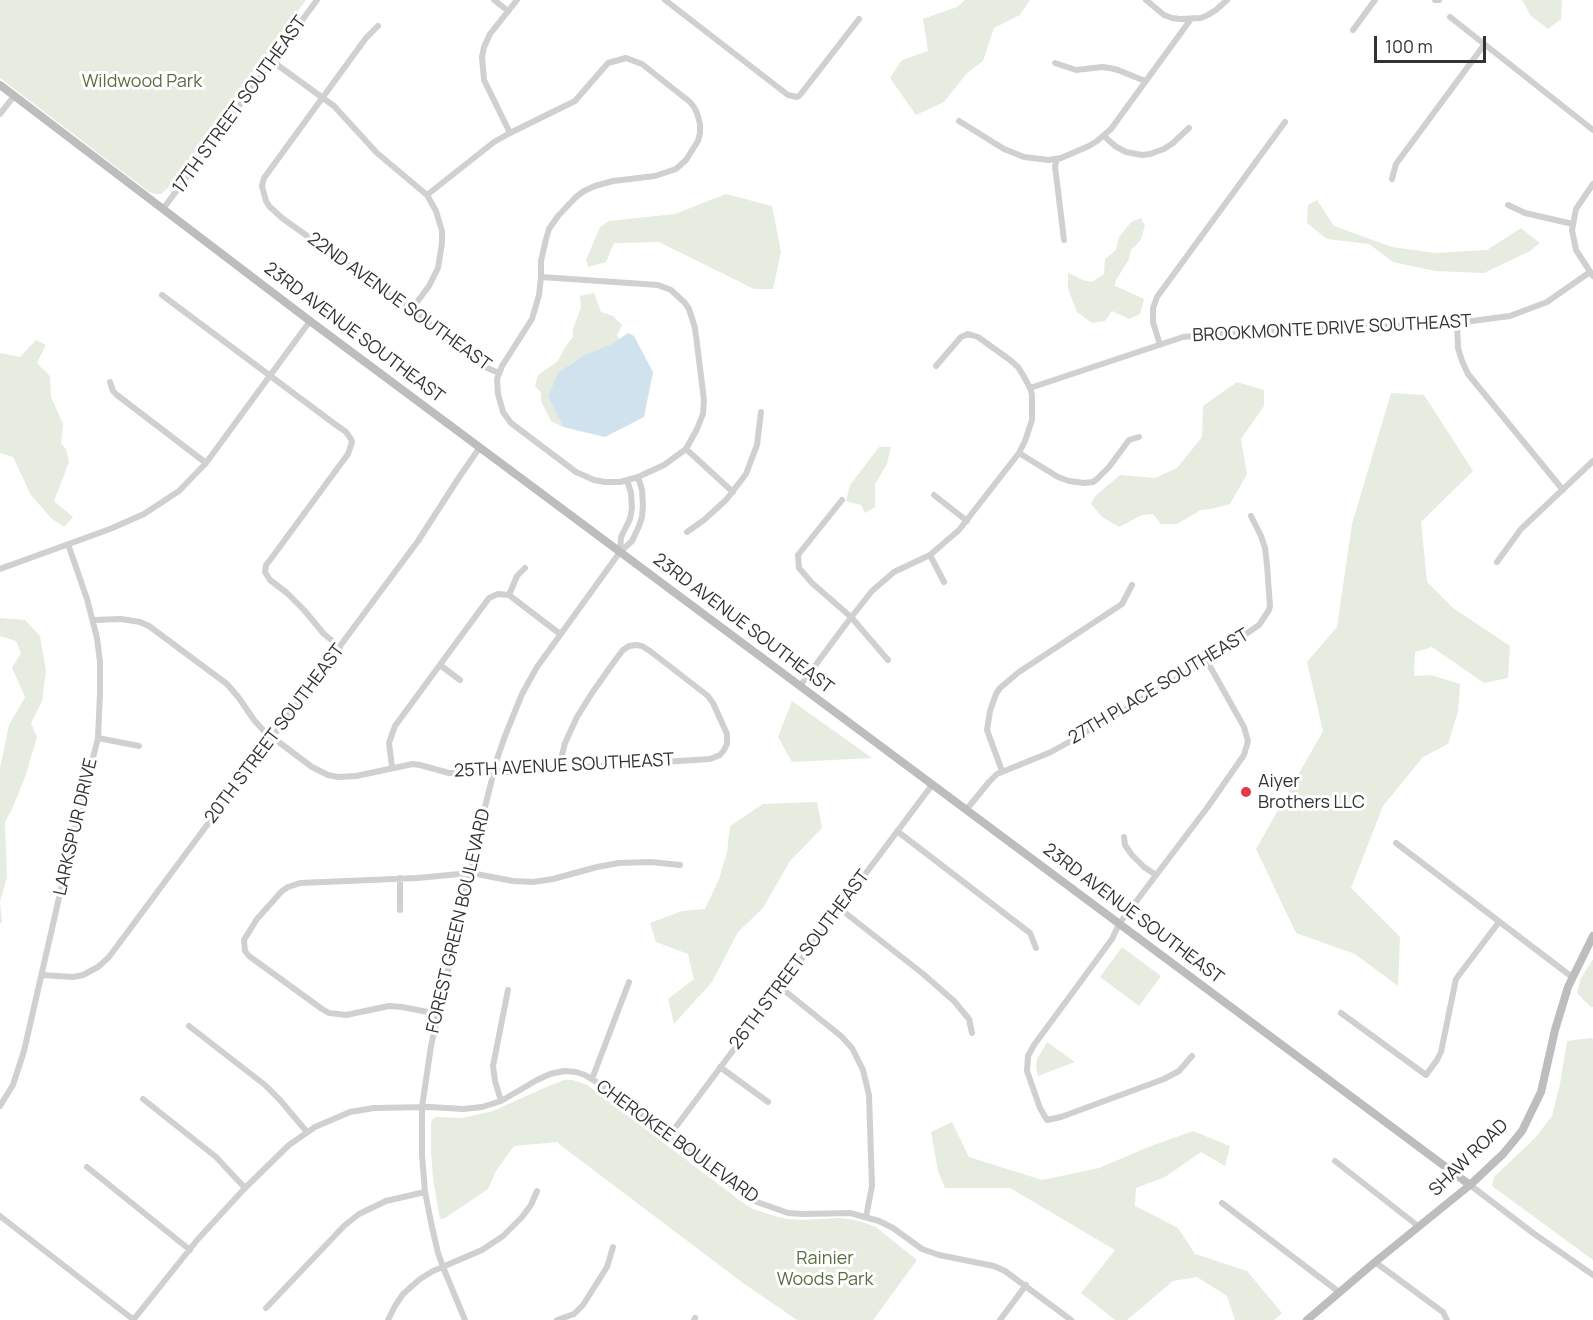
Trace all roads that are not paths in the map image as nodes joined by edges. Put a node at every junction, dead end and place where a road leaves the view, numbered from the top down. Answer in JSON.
{"nodes":[{"id":1,"x":317,"y":0,"type":"edge"},
{"id":2,"x":494,"y":0,"type":"edge"},
{"id":3,"x":517,"y":0,"type":"edge"},
{"id":4,"x":665,"y":0,"type":"edge"},
{"id":5,"x":1146,"y":0,"type":"edge"},
{"id":6,"x":1227,"y":0,"type":"edge"},
{"id":7,"x":1375,"y":0,"type":"edge"},
{"id":8,"x":508,"y":11,"type":"junction"},
{"id":9,"x":1450,"y":17,"type":"dead end"},
{"id":10,"x":859,"y":19,"type":"dead end"},
{"id":11,"x":1191,"y":19,"type":"junction"},
{"id":12,"x":378,"y":26,"type":"dead end"},
{"id":13,"x":1353,"y":30,"type":"dead end"},
{"id":14,"x":1484,"y":45,"type":"junction"},
{"id":15,"x":272,"y":61,"type":"junction"},
{"id":16,"x":1055,"y":63,"type":"dead end"},
{"id":17,"x":1145,"y":81,"type":"junction"},
{"id":18,"x":0,"y":85,"type":"edge"},
{"id":19,"x":14,"y":96,"type":"junction"},
{"id":20,"x":323,"y":98,"type":"junction"},
{"id":21,"x":0,"y":114,"type":"edge"},
{"id":22,"x":959,"y":121,"type":"dead end"},
{"id":23,"x":1285,"y":123,"type":"dead end"},
{"id":24,"x":1189,"y":128,"type":"dead end"},
{"id":25,"x":1593,"y":130,"type":"edge"},
{"id":26,"x":510,"y":133,"type":"junction"},
{"id":27,"x":1104,"y":136,"type":"junction"},
{"id":28,"x":1057,"y":159,"type":"junction"},
{"id":29,"x":1392,"y":179,"type":"dead end"},
{"id":30,"x":1593,"y":184,"type":"edge"},
{"id":31,"x":427,"y":195,"type":"junction"},
{"id":32,"x":1508,"y":204,"type":"dead end"},
{"id":33,"x":163,"y":209,"type":"junction"},
{"id":34,"x":1573,"y":224,"type":"junction"},
{"id":35,"x":1064,"y":240,"type":"dead end"},
{"id":36,"x":1592,"y":274,"type":"edge"},
{"id":37,"x":541,"y":278,"type":"junction"},
{"id":38,"x":162,"y":295,"type":"dead end"},
{"id":39,"x":411,"y":310,"type":"junction"},
{"id":40,"x":310,"y":321,"type":"junction"},
{"id":41,"x":1457,"y":323,"type":"junction"},
{"id":42,"x":1160,"y":345,"type":"junction"},
{"id":43,"x":936,"y":366,"type":"dead end"},
{"id":44,"x":499,"y":373,"type":"junction"},
{"id":45,"x":270,"y":376,"type":"junction"},
{"id":46,"x":110,"y":382,"type":"dead end"},
{"id":47,"x":1030,"y":388,"type":"junction"},
{"id":48,"x":761,"y":412,"type":"dead end"},
{"id":49,"x":1139,"y":437,"type":"dead end"},
{"id":50,"x":480,"y":447,"type":"junction"},
{"id":51,"x":686,"y":449,"type":"junction"},
{"id":52,"x":1019,"y":453,"type":"junction"},
{"id":53,"x":1593,"y":461,"type":"edge"},
{"id":54,"x":206,"y":463,"type":"junction"},
{"id":55,"x":638,"y":477,"type":"junction"},
{"id":56,"x":627,"y":480,"type":"junction"},
{"id":57,"x":1563,"y":490,"type":"junction"},
{"id":58,"x":733,"y":492,"type":"junction"},
{"id":59,"x":934,"y":495,"type":"dead end"},
{"id":60,"x":842,"y":500,"type":"dead end"},
{"id":61,"x":1251,"y":516,"type":"dead end"},
{"id":62,"x":967,"y":521,"type":"junction"},
{"id":63,"x":687,"y":532,"type":"dead end"},
{"id":64,"x":68,"y":544,"type":"junction"},
{"id":65,"x":620,"y":552,"type":"junction"},
{"id":66,"x":930,"y":555,"type":"junction"},
{"id":67,"x":1497,"y":562,"type":"dead end"},
{"id":68,"x":0,"y":568,"type":"edge"},
{"id":69,"x":525,"y":568,"type":"dead end"},
{"id":70,"x":944,"y":582,"type":"dead end"},
{"id":71,"x":1132,"y":585,"type":"dead end"},
{"id":72,"x":508,"y":596,"type":"junction"},
{"id":73,"x":851,"y":617,"type":"junction"},
{"id":74,"x":93,"y":620,"type":"junction"},
{"id":75,"x":560,"y":634,"type":"junction"},
{"id":76,"x":339,"y":647,"type":"junction"},
{"id":77,"x":888,"y":660,"type":"dead end"},
{"id":78,"x":1207,"y":661,"type":"junction"},
{"id":79,"x":440,"y":665,"type":"junction"},
{"id":80,"x":460,"y":680,"type":"dead end"},
{"id":81,"x":800,"y":686,"type":"junction"},
{"id":82,"x":273,"y":737,"type":"junction"},
{"id":83,"x":98,"y":738,"type":"junction"},
{"id":84,"x":140,"y":746,"type":"dead end"},
{"id":85,"x":392,"y":767,"type":"junction"},
{"id":86,"x":561,"y":768,"type":"junction"},
{"id":87,"x":494,"y":771,"type":"junction"},
{"id":88,"x":1002,"y":771,"type":"junction"},
{"id":89,"x":932,"y":785,"type":"junction"},
{"id":90,"x":966,"y":810,"type":"junction"},
{"id":91,"x":897,"y":831,"type":"junction"},
{"id":92,"x":1124,"y":837,"type":"dead end"},
{"id":93,"x":1396,"y":843,"type":"dead end"},
{"id":94,"x":680,"y":865,"type":"dead end"},
{"id":95,"x":471,"y":873,"type":"junction"},
{"id":96,"x":1156,"y":875,"type":"junction"},
{"id":97,"x":400,"y":878,"type":"junction"},
{"id":98,"x":839,"y":909,"type":"junction"},
{"id":99,"x":400,"y":910,"type":"dead end"},
{"id":100,"x":1499,"y":922,"type":"junction"},
{"id":101,"x":1119,"y":924,"type":"junction"},
{"id":102,"x":1593,"y":936,"type":"edge"},
{"id":103,"x":1036,"y":948,"type":"dead end"},
{"id":104,"x":42,"y":975,"type":"junction"},
{"id":105,"x":1572,"y":977,"type":"junction"},
{"id":106,"x":629,"y":982,"type":"dead end"},
{"id":107,"x":780,"y":987,"type":"junction"},
{"id":108,"x":508,"y":990,"type":"dead end"},
{"id":109,"x":1341,"y":1013,"type":"dead end"},
{"id":110,"x":438,"y":1014,"type":"junction"},
{"id":111,"x":189,"y":1026,"type":"dead end"},
{"id":112,"x":972,"y":1034,"type":"dead end"},
{"id":113,"x":1192,"y":1056,"type":"dead end"},
{"id":114,"x":720,"y":1067,"type":"junction"},
{"id":115,"x":592,"y":1078,"type":"junction"},
{"id":116,"x":143,"y":1099,"type":"dead end"},
{"id":117,"x":501,"y":1101,"type":"junction"},
{"id":118,"x":768,"y":1102,"type":"dead end"},
{"id":119,"x":0,"y":1106,"type":"edge"},
{"id":120,"x":422,"y":1107,"type":"junction"},
{"id":121,"x":307,"y":1132,"type":"junction"},
{"id":122,"x":669,"y":1136,"type":"junction"},
{"id":123,"x":1335,"y":1161,"type":"dead end"},
{"id":124,"x":87,"y":1167,"type":"dead end"},
{"id":125,"x":1470,"y":1185,"type":"junction"},
{"id":126,"x":245,"y":1188,"type":"junction"},
{"id":127,"x":537,"y":1191,"type":"dead end"},
{"id":128,"x":425,"y":1192,"type":"junction"},
{"id":129,"x":1222,"y":1203,"type":"dead end"},
{"id":130,"x":0,"y":1216,"type":"edge"},
{"id":131,"x":866,"y":1217,"type":"junction"},
{"id":132,"x":1418,"y":1226,"type":"junction"},
{"id":133,"x":613,"y":1247,"type":"dead end"},
{"id":134,"x":190,"y":1250,"type":"junction"},
{"id":135,"x":1375,"y":1262,"type":"junction"},
{"id":136,"x":443,"y":1267,"type":"junction"},
{"id":137,"x":1593,"y":1275,"type":"edge"},
{"id":138,"x":1026,"y":1285,"type":"junction"},
{"id":139,"x":1339,"y":1292,"type":"junction"},
{"id":140,"x":266,"y":1308,"type":"dead end"},
{"id":141,"x":134,"y":1320,"type":"edge"},
{"id":142,"x":388,"y":1320,"type":"edge"},
{"id":143,"x":465,"y":1320,"type":"edge"},
{"id":144,"x":557,"y":1320,"type":"edge"},
{"id":145,"x":1000,"y":1320,"type":"edge"},
{"id":146,"x":1071,"y":1320,"type":"edge"},
{"id":147,"x":1307,"y":1320,"type":"edge"},
{"id":148,"x":1447,"y":1320,"type":"edge"}],
"edges":[{"from":1,"to":15,"type":"street","name":"17TH STREET SOUTHEAST"},
{"from":2,"to":8,"type":"street"},
{"from":3,"to":8,"type":"street"},
{"from":4,"to":10,"type":"street"},
{"from":5,"to":11,"type":"street"},
{"from":6,"to":11,"type":"street"},
{"from":7,"to":13,"type":"street"},
{"from":8,"to":26,"type":"street"},
{"from":9,"to":14,"type":"street"},
{"from":11,"to":17,"type":"street"},
{"from":12,"to":20,"type":"street"},
{"from":14,"to":25,"type":"street"},
{"from":14,"to":29,"type":"street"},
{"from":15,"to":20,"type":"street"},
{"from":15,"to":33,"type":"street","name":"17TH STREET SOUTHEAST"},
{"from":16,"to":17,"type":"street"},
{"from":17,"to":27,"type":"street"},
{"from":18,"to":19,"type":"street","name":"23RD AVENUE SOUTHEAST"},
{"from":19,"to":21,"type":"street"},
{"from":19,"to":33,"type":"street","name":"23RD AVENUE SOUTHEAST"},
{"from":20,"to":31,"type":"street"},
{"from":20,"to":39,"type":"street","name":"22ND AVENUE SOUTHEAST"},
{"from":22,"to":28,"type":"street"},
{"from":23,"to":42,"type":"street"},
{"from":24,"to":27,"type":"street"},
{"from":26,"to":31,"type":"street"},
{"from":26,"to":37,"type":"street"},
{"from":27,"to":28,"type":"street"},
{"from":28,"to":35,"type":"street"},
{"from":30,"to":34,"type":"street"},
{"from":31,"to":39,"type":"street"},
{"from":32,"to":34,"type":"street"},
{"from":33,"to":40,"type":"street","name":"23RD AVENUE SOUTHEAST"},
{"from":34,"to":36,"type":"street"},
{"from":36,"to":41,"type":"street","name":"BROOKMONTE DRIVE SOUTHEAST"},
{"from":37,"to":44,"type":"street"},
{"from":37,"to":51,"type":"street"},
{"from":38,"to":45,"type":"street"},
{"from":39,"to":44,"type":"street","name":"22ND AVENUE SOUTHEAST"},
{"from":40,"to":45,"type":"street"},
{"from":40,"to":50,"type":"street","name":"23RD AVENUE SOUTHEAST"},
{"from":41,"to":42,"type":"street","name":"BROOKMONTE DRIVE SOUTHEAST"},
{"from":41,"to":57,"type":"street"},
{"from":42,"to":47,"type":"street","name":"BROOKMONTE DRIVE SOUTHEAST"},
{"from":43,"to":47,"type":"street"},
{"from":44,"to":56,"type":"street","name":"22ND AVENUE SOUTHEAST"},
{"from":45,"to":54,"type":"street"},
{"from":45,"to":76,"type":"street"},
{"from":46,"to":54,"type":"street"},
{"from":47,"to":52,"type":"street"},
{"from":48,"to":58,"type":"street"},
{"from":49,"to":52,"type":"street"},
{"from":50,"to":65,"type":"street","name":"23RD AVENUE SOUTHEAST"},
{"from":50,"to":76,"type":"street","name":"20TH STREET SOUTHEAST"},
{"from":51,"to":55,"type":"street","name":"22ND AVENUE SOUTHEAST"},
{"from":51,"to":58,"type":"street"},
{"from":52,"to":62,"type":"street"},
{"from":53,"to":57,"type":"street"},
{"from":54,"to":64,"type":"street"},
{"from":55,"to":56,"type":"street","name":"22ND AVENUE SOUTHEAST"},
{"from":55,"to":65,"type":"street","name":"FOREST GREEN BOULEVARD"},
{"from":56,"to":65,"type":"street"},
{"from":57,"to":67,"type":"street"},
{"from":58,"to":63,"type":"street"},
{"from":59,"to":62,"type":"street"},
{"from":60,"to":73,"type":"street"},
{"from":61,"to":78,"type":"street","name":"27TH PLACE SOUTHEAST"},
{"from":62,"to":66,"type":"street"},
{"from":64,"to":68,"type":"street"},
{"from":64,"to":74,"type":"street","name":"LARKSPUR DRIVE"},
{"from":65,"to":75,"type":"street","name":"FOREST GREEN BOULEVARD"},
{"from":65,"to":81,"type":"street","name":"23RD AVENUE SOUTHEAST"},
{"from":66,"to":70,"type":"street"},
{"from":66,"to":73,"type":"street"},
{"from":69,"to":72,"type":"street"},
{"from":71,"to":88,"type":"street"},
{"from":72,"to":75,"type":"street"},
{"from":72,"to":79,"type":"street"},
{"from":73,"to":77,"type":"street"},
{"from":73,"to":81,"type":"street"},
{"from":74,"to":82,"type":"street","name":"25TH AVENUE SOUTHEAST"},
{"from":74,"to":83,"type":"street","name":"LARKSPUR DRIVE"},
{"from":75,"to":87,"type":"street","name":"FOREST GREEN BOULEVARD"},
{"from":76,"to":82,"type":"street","name":"20TH STREET SOUTHEAST"},
{"from":78,"to":88,"type":"street","name":"27TH PLACE SOUTHEAST"},
{"from":78,"to":96,"type":"street"},
{"from":79,"to":80,"type":"street"},
{"from":79,"to":85,"type":"street"},
{"from":81,"to":89,"type":"street","name":"23RD AVENUE SOUTHEAST"},
{"from":82,"to":85,"type":"street","name":"25TH AVENUE SOUTHEAST"},
{"from":82,"to":104,"type":"street","name":"20TH STREET SOUTHEAST"},
{"from":83,"to":84,"type":"street"},
{"from":83,"to":104,"type":"street","name":"LARKSPUR DRIVE"},
{"from":85,"to":87,"type":"street","name":"25TH AVENUE SOUTHEAST"},
{"from":86,"to":86,"type":"street","name":"25TH AVENUE SOUTHEAST"},
{"from":86,"to":87,"type":"street","name":"25TH AVENUE SOUTHEAST"},
{"from":87,"to":95,"type":"street","name":"FOREST GREEN BOULEVARD"},
{"from":88,"to":90,"type":"street","name":"27TH PLACE SOUTHEAST"},
{"from":89,"to":90,"type":"street","name":"23RD AVENUE SOUTHEAST"},
{"from":89,"to":91,"type":"street","name":"26TH STREET SOUTHEAST"},
{"from":90,"to":101,"type":"street","name":"23RD AVENUE SOUTHEAST"},
{"from":91,"to":98,"type":"street","name":"26TH STREET SOUTHEAST"},
{"from":91,"to":103,"type":"street"},
{"from":92,"to":96,"type":"street"},
{"from":93,"to":100,"type":"street"},
{"from":94,"to":95,"type":"street"},
{"from":95,"to":97,"type":"street"},
{"from":95,"to":110,"type":"street","name":"FOREST GREEN BOULEVARD"},
{"from":96,"to":101,"type":"street"},
{"from":97,"to":99,"type":"street"},
{"from":97,"to":110,"type":"street"},
{"from":98,"to":107,"type":"street","name":"26TH STREET SOUTHEAST"},
{"from":98,"to":112,"type":"street"},
{"from":100,"to":105,"type":"street"},
{"from":100,"to":109,"type":"street"},
{"from":101,"to":113,"type":"street"},
{"from":101,"to":125,"type":"street","name":"23RD AVENUE SOUTHEAST"},
{"from":102,"to":105,"type":"street","name":"SHAW ROAD"},
{"from":104,"to":119,"type":"street","name":"LARKSPUR DRIVE"},
{"from":105,"to":125,"type":"street","name":"SHAW ROAD"},
{"from":106,"to":115,"type":"street"},
{"from":107,"to":114,"type":"street","name":"26TH STREET SOUTHEAST"},
{"from":107,"to":131,"type":"street"},
{"from":108,"to":117,"type":"street"},
{"from":110,"to":120,"type":"street","name":"FOREST GREEN BOULEVARD"},
{"from":111,"to":121,"type":"street"},
{"from":114,"to":118,"type":"street"},
{"from":114,"to":122,"type":"street","name":"26TH STREET SOUTHEAST"},
{"from":115,"to":117,"type":"street","name":"CHEROKEE BOULEVARD"},
{"from":115,"to":122,"type":"street","name":"CHEROKEE BOULEVARD"},
{"from":116,"to":126,"type":"street"},
{"from":117,"to":120,"type":"street","name":"CHEROKEE BOULEVARD"},
{"from":120,"to":121,"type":"street","name":"CHEROKEE BOULEVARD"},
{"from":120,"to":128,"type":"street","name":"FOREST GREEN BOULEVARD"},
{"from":121,"to":126,"type":"street","name":"CHEROKEE BOULEVARD"},
{"from":122,"to":131,"type":"street","name":"CHEROKEE BOULEVARD"},
{"from":123,"to":132,"type":"street"},
{"from":124,"to":134,"type":"street"},
{"from":125,"to":132,"type":"street","name":"SHAW ROAD"},
{"from":125,"to":137,"type":"street"},
{"from":126,"to":134,"type":"street","name":"CHEROKEE BOULEVARD"},
{"from":127,"to":136,"type":"street"},
{"from":128,"to":136,"type":"street","name":"FOREST GREEN BOULEVARD"},
{"from":128,"to":140,"type":"street"},
{"from":129,"to":139,"type":"street"},
{"from":130,"to":141,"type":"street"},
{"from":131,"to":138,"type":"street","name":"CHEROKEE BOULEVARD"},
{"from":132,"to":135,"type":"street","name":"SHAW ROAD"},
{"from":133,"to":144,"type":"street"},
{"from":134,"to":141,"type":"street","name":"CHEROKEE BOULEVARD"},
{"from":135,"to":139,"type":"street","name":"SHAW ROAD"},
{"from":135,"to":148,"type":"street"},
{"from":136,"to":142,"type":"street"},
{"from":136,"to":143,"type":"street","name":"FOREST GREEN BOULEVARD"},
{"from":138,"to":145,"type":"street"},
{"from":138,"to":146,"type":"street","name":"CHEROKEE BOULEVARD"},
{"from":139,"to":147,"type":"street","name":"SHAW ROAD"}]}
